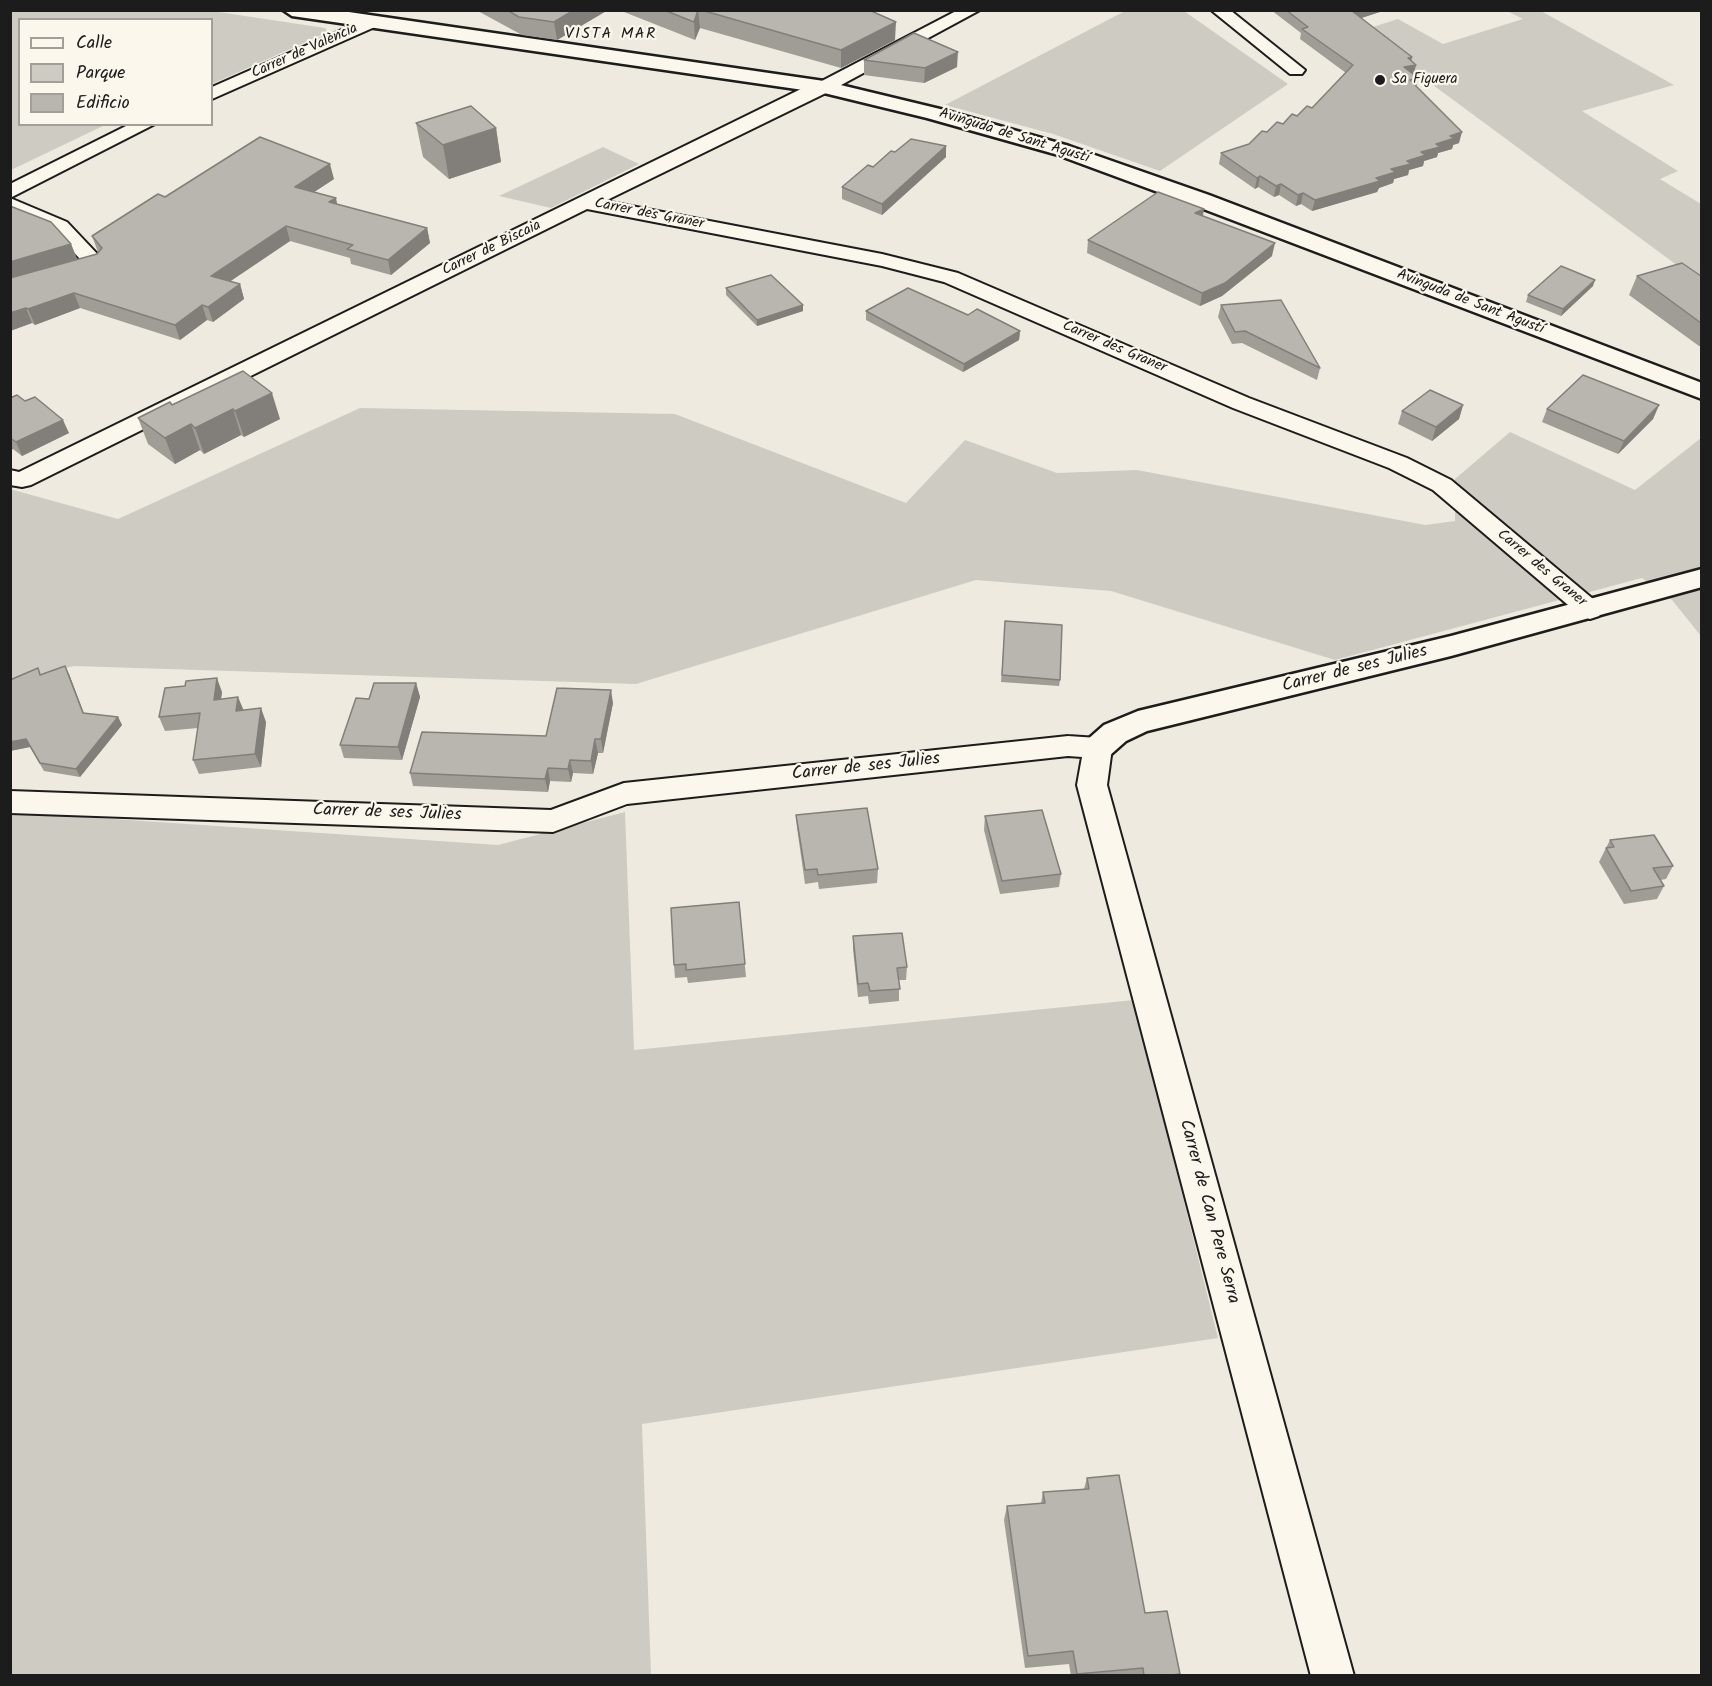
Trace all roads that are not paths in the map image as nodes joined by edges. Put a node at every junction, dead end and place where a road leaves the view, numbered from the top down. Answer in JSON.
{"nodes":[{"id":1,"x":292,"y":10,"type":"edge"},
{"id":2,"x":398,"y":10,"type":"edge"},
{"id":3,"x":972,"y":10,"type":"edge"},
{"id":4,"x":1220,"y":10,"type":"edge"},
{"id":5,"x":371,"y":22,"type":"junction"},
{"id":6,"x":1296,"y":70,"type":"dead end"},
{"id":7,"x":824,"y":87,"type":"junction"},
{"id":8,"x":213,"y":94,"type":"edge"},
{"id":9,"x":142,"y":126,"type":"edge"},
{"id":10,"x":10,"y":192,"type":"edge"},
{"id":11,"x":586,"y":203,"type":"junction"},
{"id":12,"x":10,"y":204,"type":"edge"},
{"id":13,"x":10,"y":288,"type":"edge"},
{"id":14,"x":1701,"y":392,"type":"edge"},
{"id":15,"x":10,"y":477,"type":"edge"},
{"id":16,"x":1701,"y":578,"type":"edge"},
{"id":17,"x":1590,"y":610,"type":"junction"},
{"id":18,"x":1098,"y":748,"type":"junction"},
{"id":19,"x":10,"y":802,"type":"edge"},
{"id":20,"x":1333,"y":1676,"type":"edge"}],
"edges":[{"from":1,"to":5,"type":"street","name":"Avinguda de Sant Agustí"},
{"from":2,"to":5,"type":"street","name":"Carrer de València"},
{"from":3,"to":7,"type":"street","name":"Carrer de Biscaia"},
{"from":4,"to":6,"type":"street"},
{"from":5,"to":7,"type":"street","name":"Avinguda de Sant Agustí"},
{"from":5,"to":8,"type":"street","name":"Carrer de València"},
{"from":7,"to":11,"type":"street","name":"Carrer de Biscaia"},
{"from":7,"to":14,"type":"street","name":"Avinguda de Sant Agustí"},
{"from":9,"to":10,"type":"street"},
{"from":11,"to":15,"type":"street","name":"Carrer de Biscaia"},
{"from":11,"to":17,"type":"street","name":"Carrer des Graner"},
{"from":12,"to":13,"type":"street"},
{"from":16,"to":17,"type":"street","name":"Carrer de ses Julies"},
{"from":17,"to":18,"type":"street","name":"Carrer de ses Julies"},
{"from":18,"to":19,"type":"street","name":"Carrer de ses Julies"},
{"from":18,"to":20,"type":"street","name":"Carrer de Can Pere Serra"}]}
